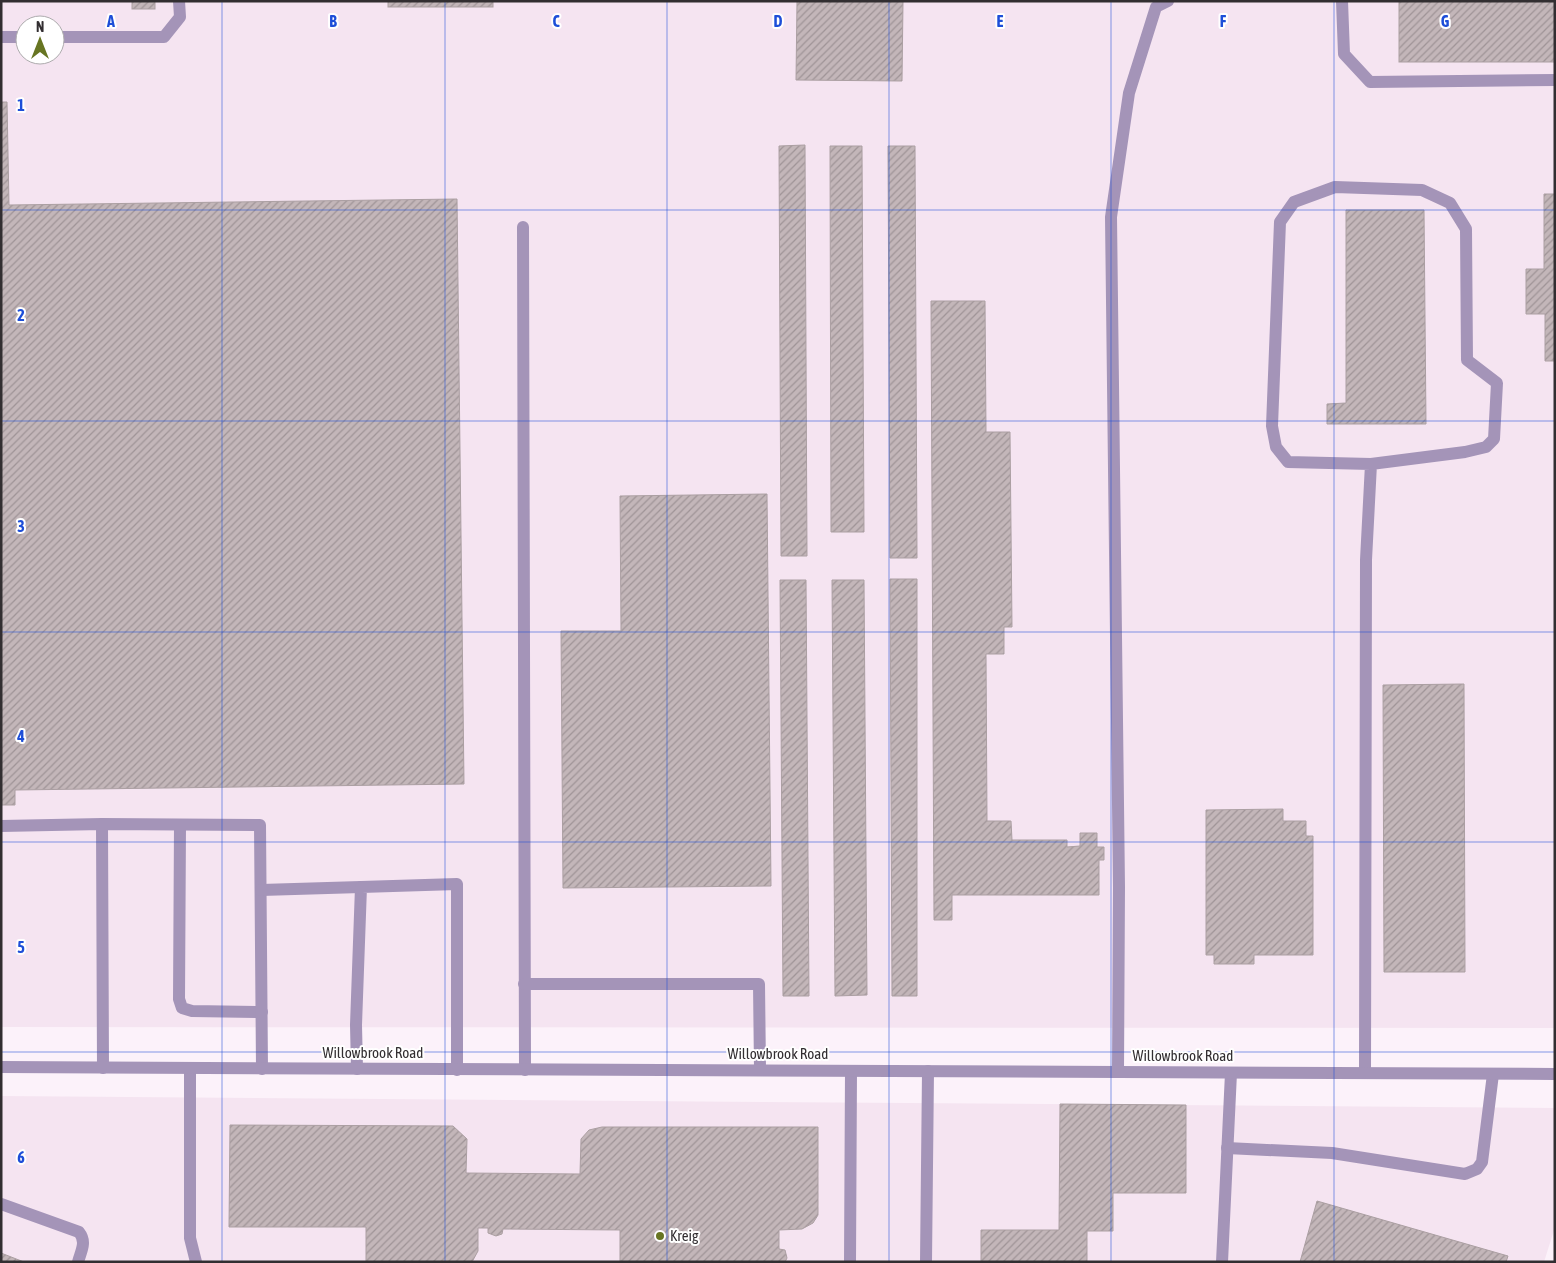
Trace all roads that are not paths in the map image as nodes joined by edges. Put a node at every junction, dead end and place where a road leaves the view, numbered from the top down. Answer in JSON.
{"nodes":[{"id":1,"x":179,"y":1,"type":"edge"},
{"id":2,"x":1168,"y":1,"type":"edge"},
{"id":3,"x":1342,"y":1,"type":"edge"},
{"id":4,"x":1,"y":37,"type":"edge"},
{"id":5,"x":15,"y":37,"type":"edge"},
{"id":6,"x":65,"y":37,"type":"edge"},
{"id":7,"x":1555,"y":80,"type":"edge"},
{"id":8,"x":523,"y":227,"type":"dead end"},
{"id":9,"x":1371,"y":464,"type":"junction"},
{"id":10,"x":102,"y":824,"type":"junction"},
{"id":11,"x":180,"y":824,"type":"junction"},
{"id":12,"x":1,"y":826,"type":"edge"},
{"id":13,"x":361,"y":887,"type":"junction"},
{"id":14,"x":261,"y":890,"type":"junction"},
{"id":15,"x":524,"y":984,"type":"junction"},
{"id":16,"x":262,"y":1012,"type":"junction"},
{"id":17,"x":1,"y":1067,"type":"edge"},
{"id":18,"x":103,"y":1068,"type":"junction"},
{"id":19,"x":190,"y":1068,"type":"junction"},
{"id":20,"x":262,"y":1069,"type":"junction"},
{"id":21,"x":357,"y":1069,"type":"junction"},
{"id":22,"x":457,"y":1070,"type":"junction"},
{"id":23,"x":525,"y":1070,"type":"junction"},
{"id":24,"x":760,"y":1070,"type":"junction"},
{"id":25,"x":851,"y":1071,"type":"junction"},
{"id":26,"x":928,"y":1071,"type":"junction"},
{"id":27,"x":1118,"y":1072,"type":"junction"},
{"id":28,"x":1231,"y":1073,"type":"junction"},
{"id":29,"x":1365,"y":1073,"type":"junction"},
{"id":30,"x":1493,"y":1074,"type":"junction"},
{"id":31,"x":1555,"y":1074,"type":"edge"},
{"id":32,"x":1227,"y":1148,"type":"junction"},
{"id":33,"x":1,"y":1204,"type":"edge"},
{"id":34,"x":78,"y":1262,"type":"edge"},
{"id":35,"x":196,"y":1262,"type":"edge"},
{"id":36,"x":850,"y":1262,"type":"edge"},
{"id":37,"x":926,"y":1262,"type":"edge"},
{"id":38,"x":1222,"y":1262,"type":"edge"}],
"edges":[{"from":1,"to":6,"type":"street"},
{"from":2,"to":27,"type":"street"},
{"from":3,"to":7,"type":"street"},
{"from":4,"to":5,"type":"street"},
{"from":8,"to":15,"type":"street"},
{"from":9,"to":9,"type":"street"},
{"from":9,"to":29,"type":"street"},
{"from":10,"to":11,"type":"street"},
{"from":10,"to":12,"type":"street"},
{"from":10,"to":18,"type":"street"},
{"from":11,"to":14,"type":"street"},
{"from":11,"to":16,"type":"street"},
{"from":13,"to":14,"type":"street"},
{"from":13,"to":21,"type":"street"},
{"from":13,"to":22,"type":"street"},
{"from":14,"to":16,"type":"street"},
{"from":15,"to":23,"type":"street"},
{"from":15,"to":24,"type":"street"},
{"from":16,"to":20,"type":"street"},
{"from":17,"to":18,"type":"street","name":"Willowbrook Road"},
{"from":18,"to":19,"type":"street","name":"Willowbrook Road"},
{"from":19,"to":20,"type":"street","name":"Willowbrook Road"},
{"from":19,"to":35,"type":"street"},
{"from":20,"to":21,"type":"street","name":"Willowbrook Road"},
{"from":21,"to":22,"type":"street","name":"Willowbrook Road"},
{"from":22,"to":23,"type":"street","name":"Willowbrook Road"},
{"from":23,"to":24,"type":"street","name":"Willowbrook Road"},
{"from":24,"to":25,"type":"street","name":"Willowbrook Road"},
{"from":25,"to":26,"type":"street","name":"Willowbrook Road"},
{"from":25,"to":36,"type":"street"},
{"from":26,"to":27,"type":"street","name":"Willowbrook Road"},
{"from":26,"to":37,"type":"street"},
{"from":27,"to":28,"type":"street","name":"Willowbrook Road"},
{"from":28,"to":29,"type":"street","name":"Willowbrook Road"},
{"from":28,"to":32,"type":"street"},
{"from":29,"to":30,"type":"street","name":"Willowbrook Road"},
{"from":30,"to":31,"type":"street","name":"Willowbrook Road"},
{"from":30,"to":32,"type":"street"},
{"from":32,"to":38,"type":"street"},
{"from":33,"to":34,"type":"street"}]}
